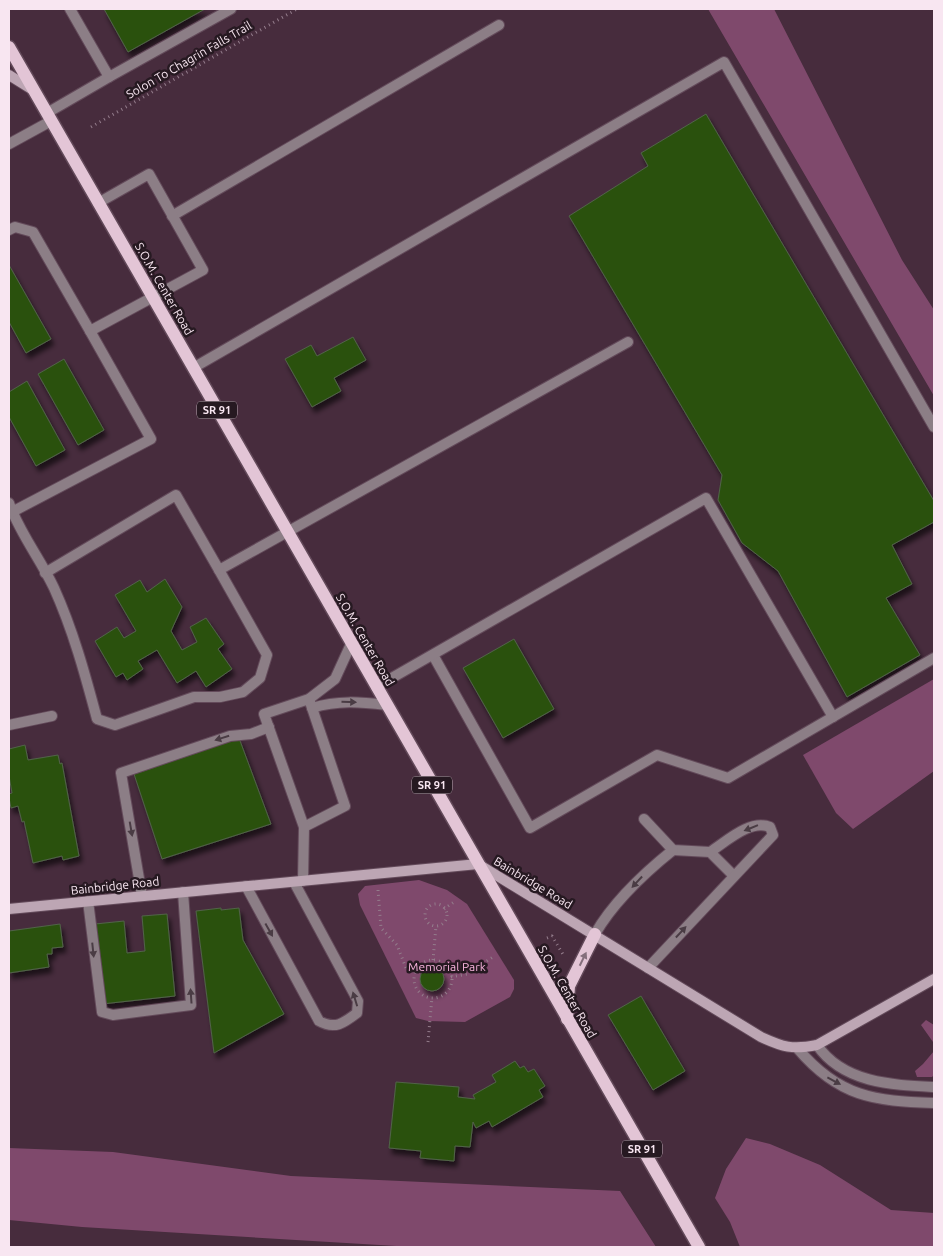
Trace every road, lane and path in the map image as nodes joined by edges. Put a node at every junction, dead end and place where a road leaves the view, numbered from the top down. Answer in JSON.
{"nodes":[{"id":1,"x":70,"y":9,"type":"edge"},
{"id":2,"x":231,"y":9,"type":"edge"},
{"id":3,"x":297,"y":9,"type":"edge"},
{"id":4,"x":499,"y":25,"type":"dead end"},
{"id":5,"x":9,"y":47,"type":"edge"},
{"id":6,"x":13,"y":77,"type":"edge"},
{"id":7,"x":109,"y":77,"type":"junction"},
{"id":8,"x":9,"y":86,"type":"edge"},
{"id":9,"x":34,"y":90,"type":"junction"},
{"id":10,"x":49,"y":117,"type":"junction"},
{"id":11,"x":90,"y":127,"type":"dead end"},
{"id":12,"x":9,"y":144,"type":"edge"},
{"id":13,"x":98,"y":203,"type":"junction"},
{"id":14,"x":172,"y":216,"type":"junction"},
{"id":15,"x":9,"y":230,"type":"edge"},
{"id":16,"x":152,"y":296,"type":"junction"},
{"id":17,"x":90,"y":331,"type":"junction"},
{"id":18,"x":628,"y":342,"type":"dead end"},
{"id":19,"x":193,"y":368,"type":"junction"},
{"id":20,"x":934,"y":427,"type":"edge"},
{"id":21,"x":10,"y":507,"type":"edge"},
{"id":22,"x":287,"y":532,"type":"junction"},
{"id":23,"x":219,"y":570,"type":"junction"},
{"id":24,"x":46,"y":573,"type":"junction"},
{"id":25,"x":352,"y":644,"type":"junction"},
{"id":26,"x":433,"y":655,"type":"junction"},
{"id":27,"x":934,"y":658,"type":"edge"},
{"id":28,"x":376,"y":687,"type":"junction"},
{"id":29,"x":310,"y":704,"type":"junction"},
{"id":30,"x":386,"y":705,"type":"junction"},
{"id":31,"x":52,"y":716,"type":"dead end"},
{"id":32,"x":833,"y":717,"type":"junction"},
{"id":33,"x":9,"y":725,"type":"edge"},
{"id":34,"x":269,"y":728,"type":"junction"},
{"id":35,"x":644,"y":819,"type":"dead end"},
{"id":36,"x":304,"y":827,"type":"junction"},
{"id":37,"x":673,"y":850,"type":"junction"},
{"id":38,"x":710,"y":852,"type":"junction"},
{"id":39,"x":478,"y":864,"type":"junction"},
{"id":40,"x":734,"y":876,"type":"junction"},
{"id":41,"x":298,"y":881,"type":"junction"},
{"id":42,"x":246,"y":886,"type":"junction"},
{"id":43,"x":378,"y":890,"type":"dead end"},
{"id":44,"x":183,"y":892,"type":"junction"},
{"id":45,"x":142,"y":896,"type":"junction"},
{"id":46,"x":88,"y":901,"type":"junction"},
{"id":47,"x":454,"y":902,"type":"dead end"},
{"id":48,"x":9,"y":909,"type":"edge"},
{"id":49,"x":444,"y":909,"type":"junction"},
{"id":50,"x":436,"y":926,"type":"junction"},
{"id":51,"x":595,"y":934,"type":"junction"},
{"id":52,"x":547,"y":938,"type":"dead end"},
{"id":53,"x":564,"y":956,"type":"dead end"},
{"id":54,"x":493,"y":957,"type":"dead end"},
{"id":55,"x":433,"y":960,"type":"junction"},
{"id":56,"x":648,"y":968,"type":"junction"},
{"id":57,"x":416,"y":971,"type":"junction"},
{"id":58,"x":451,"y":977,"type":"junction"},
{"id":59,"x":934,"y":979,"type":"edge"},
{"id":60,"x":432,"y":997,"type":"junction"},
{"id":61,"x":567,"y":1019,"type":"junction"},
{"id":62,"x":428,"y":1042,"type":"dead end"},
{"id":63,"x":817,"y":1046,"type":"junction"},
{"id":64,"x":798,"y":1049,"type":"junction"},
{"id":65,"x":934,"y":1087,"type":"edge"},
{"id":66,"x":934,"y":1103,"type":"edge"},
{"id":67,"x":699,"y":1247,"type":"edge"}],
"edges":[{"from":1,"to":7,"type":"lane"},
{"from":2,"to":7,"type":"lane"},
{"from":3,"to":11,"type":"path","name":"Solon To Chagrin Falls Trail"},
{"from":4,"to":14,"type":"lane"},
{"from":5,"to":9,"type":"main road","name":"S.O.M. Center Road","number":"SR 91"},
{"from":6,"to":8,"type":"lane"},
{"from":6,"to":9,"type":"street"},
{"from":7,"to":10,"type":"lane"},
{"from":9,"to":10,"type":"main road","name":"S.O.M. Center Road","number":"SR 91"},
{"from":10,"to":12,"type":"lane"},
{"from":10,"to":13,"type":"main road","name":"S.O.M. Center Road","number":"SR 91"},
{"from":13,"to":14,"type":"lane"},
{"from":13,"to":16,"type":"main road","name":"S.O.M. Center Road","number":"SR 91"},
{"from":14,"to":16,"type":"lane"},
{"from":15,"to":17,"type":"lane"},
{"from":16,"to":17,"type":"lane"},
{"from":16,"to":19,"type":"main road","name":"S.O.M. Center Road","number":"SR 91"},
{"from":17,"to":21,"type":"lane"},
{"from":18,"to":22,"type":"lane"},
{"from":19,"to":20,"type":"lane"},
{"from":19,"to":22,"type":"main road","name":"S.O.M. Center Road","number":"SR 91"},
{"from":21,"to":24,"type":"lane"},
{"from":22,"to":23,"type":"lane"},
{"from":22,"to":25,"type":"main road","name":"S.O.M. Center Road","number":"SR 91"},
{"from":23,"to":24,"type":"lane"},
{"from":23,"to":24,"type":"lane"},
{"from":25,"to":28,"type":"main road","name":"S.O.M. Center Road","number":"SR 91"},
{"from":25,"to":29,"type":"lane"},
{"from":26,"to":28,"type":"lane"},
{"from":26,"to":32,"type":"lane"},
{"from":26,"to":32,"type":"lane"},
{"from":27,"to":32,"type":"lane"},
{"from":28,"to":30,"type":"main road","name":"S.O.M. Center Road","number":"SR 91"},
{"from":29,"to":30,"type":"lane","one_way":true},
{"from":29,"to":34,"type":"lane"},
{"from":29,"to":36,"type":"lane"},
{"from":30,"to":39,"type":"main road","name":"S.O.M. Center Road","number":"SR 91"},
{"from":31,"to":33,"type":"lane"},
{"from":34,"to":36,"type":"lane"},
{"from":34,"to":45,"type":"lane","one_way":true},
{"from":35,"to":37,"type":"lane"},
{"from":36,"to":41,"type":"lane"},
{"from":37,"to":38,"type":"lane"},
{"from":37,"to":51,"type":"lane","one_way":true},
{"from":38,"to":40,"type":"lane"},
{"from":40,"to":38,"type":"lane","one_way":true},
{"from":39,"to":41,"type":"street","name":"Bainbridge Road"},
{"from":39,"to":51,"type":"street","name":"Bainbridge Road"},
{"from":39,"to":61,"type":"main road","name":"S.O.M. Center Road","number":"SR 91"},
{"from":56,"to":40,"type":"lane","one_way":true},
{"from":41,"to":42,"type":"street","name":"Bainbridge Road"},
{"from":42,"to":41,"type":"lane","one_way":true},
{"from":42,"to":44,"type":"street","name":"Bainbridge Road"},
{"from":43,"to":57,"type":"path"},
{"from":44,"to":45,"type":"street","name":"Bainbridge Road"},
{"from":46,"to":44,"type":"lane","one_way":true},
{"from":45,"to":46,"type":"street","name":"Bainbridge Road"},
{"from":46,"to":48,"type":"street","name":"Bainbridge Road"},
{"from":47,"to":49,"type":"path"},
{"from":49,"to":50,"type":"path"},
{"from":49,"to":50,"type":"path"},
{"from":50,"to":55,"type":"path"},
{"from":51,"to":56,"type":"street","name":"Bainbridge Road"},
{"from":61,"to":51,"type":"main road","one_way":true},
{"from":52,"to":53,"type":"path"},
{"from":54,"to":58,"type":"path"},
{"from":55,"to":57,"type":"path"},
{"from":55,"to":58,"type":"path"},
{"from":56,"to":64,"type":"street","name":"Bainbridge Road"},
{"from":57,"to":60,"type":"path"},
{"from":58,"to":60,"type":"path"},
{"from":59,"to":63,"type":"street","name":"Bainbridge Road"},
{"from":60,"to":62,"type":"path"},
{"from":61,"to":67,"type":"main road","name":"S.O.M. Center Road","number":"SR 91"},
{"from":63,"to":64,"type":"street","name":"Bainbridge Road"},
{"from":63,"to":65,"type":"lane"},
{"from":64,"to":66,"type":"lane","one_way":true}]}
